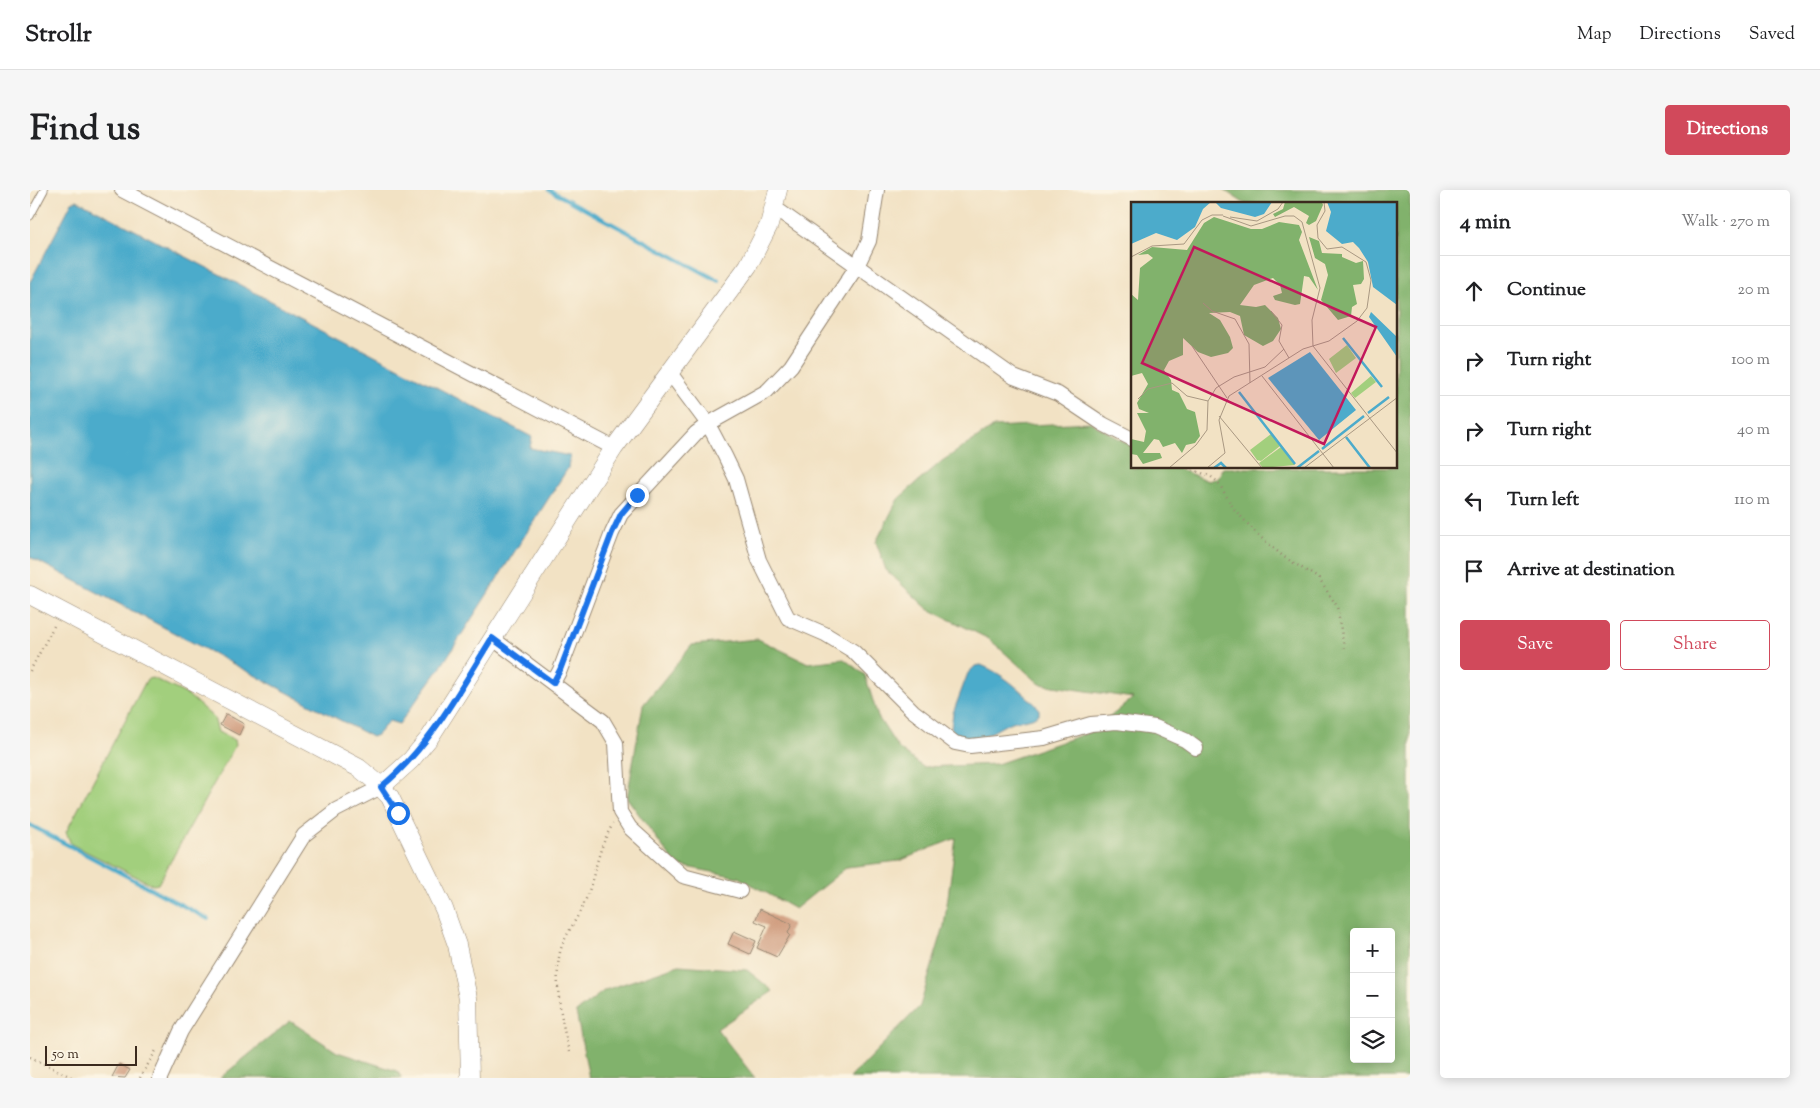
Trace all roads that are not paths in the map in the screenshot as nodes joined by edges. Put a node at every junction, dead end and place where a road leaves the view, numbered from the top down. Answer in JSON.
{"nodes":[{"id":1,"x":44,"y":190,"type":"edge"},
{"id":2,"x":122,"y":190,"type":"edge"},
{"id":3,"x":778,"y":190,"type":"edge"},
{"id":4,"x":877,"y":190,"type":"edge"},
{"id":5,"x":775,"y":208,"type":"junction"},
{"id":6,"x":30,"y":216,"type":"edge"},
{"id":7,"x":857,"y":266,"type":"junction"},
{"id":8,"x":670,"y":373,"type":"junction"},
{"id":9,"x":708,"y":424,"type":"junction"},
{"id":10,"x":1131,"y":438,"type":"edge"},
{"id":11,"x":614,"y":448,"type":"junction"},
{"id":12,"x":30,"y":596,"type":"edge"},
{"id":13,"x":492,"y":638,"type":"junction"},
{"id":14,"x":553,"y":683,"type":"junction"},
{"id":15,"x":1196,"y":748,"type":"dead end"},
{"id":16,"x":381,"y":787,"type":"junction"},
{"id":17,"x":740,"y":891,"type":"dead end"},
{"id":18,"x":160,"y":1078,"type":"edge"},
{"id":19,"x":470,"y":1078,"type":"edge"}],
"edges":[{"from":1,"to":6,"type":"lane"},
{"from":2,"to":11,"type":"street"},
{"from":3,"to":5,"type":"street"},
{"from":4,"to":7,"type":"street"},
{"from":5,"to":7,"type":"street"},
{"from":5,"to":8,"type":"street"},
{"from":7,"to":9,"type":"street"},
{"from":7,"to":10,"type":"street"},
{"from":8,"to":9,"type":"street"},
{"from":8,"to":11,"type":"street"},
{"from":9,"to":14,"type":"street"},
{"from":9,"to":15,"type":"street"},
{"from":11,"to":13,"type":"street"},
{"from":12,"to":16,"type":"street"},
{"from":13,"to":14,"type":"street"},
{"from":13,"to":16,"type":"street"},
{"from":14,"to":17,"type":"street"},
{"from":16,"to":18,"type":"street"},
{"from":16,"to":19,"type":"street"}]}
